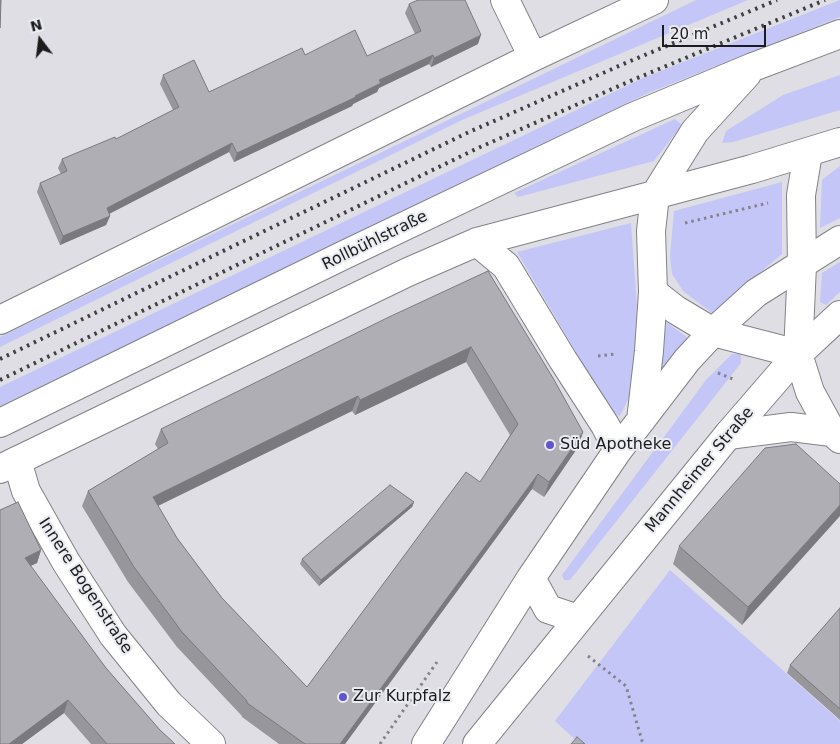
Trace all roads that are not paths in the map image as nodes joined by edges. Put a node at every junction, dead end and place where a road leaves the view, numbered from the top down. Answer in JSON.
{"nodes":[{"id":1,"x":505,"y":0,"type":"edge"},
{"id":2,"x":654,"y":0,"type":"edge"},
{"id":3,"x":840,"y":34,"type":"edge"},
{"id":4,"x":533,"y":57,"type":"junction"},
{"id":5,"x":753,"y":67,"type":"junction"},
{"id":6,"x":840,"y":142,"type":"edge"},
{"id":7,"x":808,"y":153,"type":"junction"},
{"id":8,"x":655,"y":195,"type":"junction"},
{"id":9,"x":840,"y":240,"type":"edge"},
{"id":10,"x":477,"y":242,"type":"junction"},
{"id":11,"x":802,"y":264,"type":"junction"},
{"id":12,"x":652,"y":292,"type":"junction"},
{"id":13,"x":840,"y":315,"type":"edge"},
{"id":14,"x":0,"y":320,"type":"edge"},
{"id":15,"x":712,"y":332,"type":"junction"},
{"id":16,"x":798,"y":354,"type":"junction"},
{"id":17,"x":641,"y":420,"type":"junction"},
{"id":18,"x":0,"y":423,"type":"edge"},
{"id":19,"x":728,"y":434,"type":"junction"},
{"id":20,"x":836,"y":435,"type":"edge"},
{"id":21,"x":618,"y":450,"type":"junction"},
{"id":22,"x":8,"y":465,"type":"edge"},
{"id":23,"x":531,"y":578,"type":"junction"},
{"id":24,"x":571,"y":628,"type":"junction"},
{"id":25,"x":212,"y":744,"type":"edge"},
{"id":26,"x":426,"y":744,"type":"edge"},
{"id":27,"x":477,"y":744,"type":"edge"}],
"edges":[{"from":1,"to":4,"type":"main road"},
{"from":2,"to":4,"type":"main road"},
{"from":3,"to":5,"type":"main road","name":"Rollbühlstraße"},
{"from":4,"to":14,"type":"main road"},
{"from":5,"to":8,"type":"main road"},
{"from":5,"to":18,"type":"main road","name":"Rollbühlstraße"},
{"from":6,"to":7,"type":"main road"},
{"from":7,"to":8,"type":"main road"},
{"from":7,"to":11,"type":"main road"},
{"from":8,"to":10,"type":"main road"},
{"from":8,"to":12,"type":"main road"},
{"from":9,"to":11,"type":"main road"},
{"from":10,"to":21,"type":"main road"},
{"from":10,"to":22,"type":"main road"},
{"from":11,"to":15,"type":"main road"},
{"from":11,"to":16,"type":"main road"},
{"from":12,"to":15,"type":"main road"},
{"from":12,"to":17,"type":"main road"},
{"from":13,"to":16,"type":"main road","name":"Mannheimer Straße"},
{"from":15,"to":16,"type":"main road"},
{"from":15,"to":17,"type":"main road"},
{"from":16,"to":19,"type":"main road","name":"Mannheimer Straße"},
{"from":16,"to":20,"type":"main road"},
{"from":17,"to":21,"type":"main road"},
{"from":19,"to":20,"type":"main road"},
{"from":19,"to":24,"type":"main road","name":"Mannheimer Straße"},
{"from":21,"to":23,"type":"main road"},
{"from":22,"to":25,"type":"main road","name":"Innere Bogenstraße"},
{"from":23,"to":24,"type":"main road"},
{"from":23,"to":26,"type":"main road"},
{"from":24,"to":27,"type":"main road","name":"Mannheimer Straße"}]}
